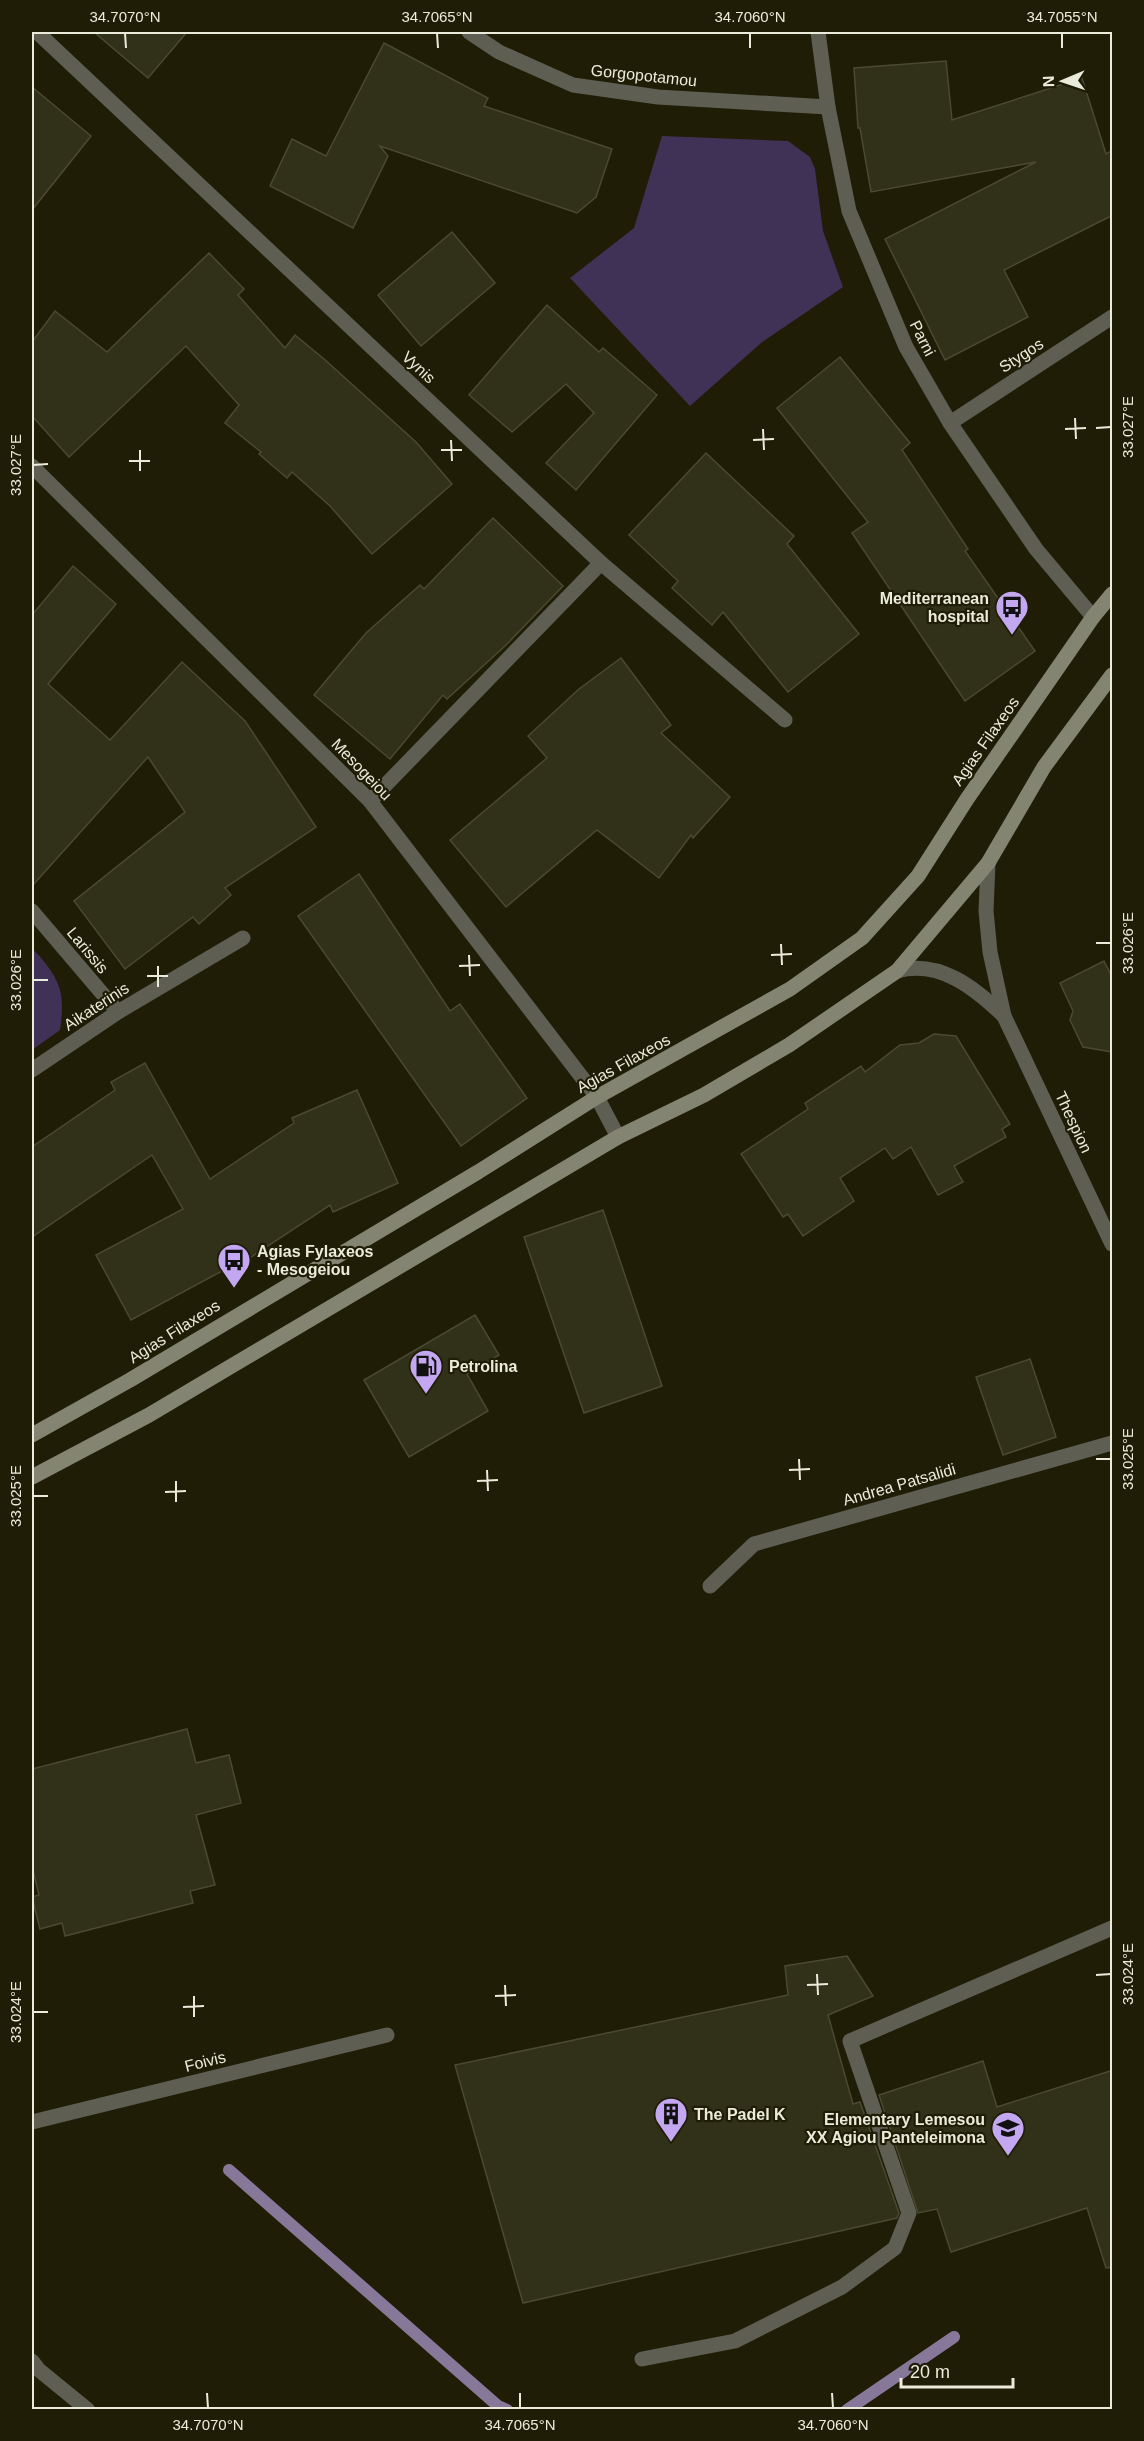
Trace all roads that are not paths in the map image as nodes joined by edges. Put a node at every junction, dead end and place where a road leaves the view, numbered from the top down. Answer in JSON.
{"nodes":[{"id":1,"x":37,"y":32,"type":"edge"},
{"id":2,"x":469,"y":32,"type":"edge"},
{"id":3,"x":818,"y":32,"type":"edge"},
{"id":4,"x":828,"y":107,"type":"junction"},
{"id":5,"x":1112,"y":318,"type":"edge"},
{"id":6,"x":950,"y":423,"type":"junction"},
{"id":7,"x":32,"y":466,"type":"edge"},
{"id":8,"x":601,"y":563,"type":"junction"},
{"id":9,"x":1113,"y":594,"type":"edge"},
{"id":10,"x":1093,"y":617,"type":"junction"},
{"id":11,"x":1113,"y":675,"type":"edge"},
{"id":12,"x":785,"y":720,"type":"dead end"},
{"id":13,"x":370,"y":801,"type":"junction"},
{"id":14,"x":988,"y":863,"type":"junction"},
{"id":15,"x":32,"y":910,"type":"edge"},
{"id":16,"x":243,"y":938,"type":"dead end"},
{"id":17,"x":897,"y":971,"type":"junction"},
{"id":18,"x":118,"y":1012,"type":"junction"},
{"id":19,"x":1004,"y":1016,"type":"junction"},
{"id":20,"x":32,"y":1070,"type":"edge"},
{"id":21,"x":597,"y":1097,"type":"junction"},
{"id":22,"x":618,"y":1137,"type":"junction"},
{"id":23,"x":1113,"y":1244,"type":"edge"},
{"id":24,"x":32,"y":1435,"type":"edge"},
{"id":25,"x":1113,"y":1443,"type":"edge"},
{"id":26,"x":32,"y":1477,"type":"edge"},
{"id":27,"x":710,"y":1586,"type":"dead end"},
{"id":28,"x":1113,"y":1928,"type":"edge"},
{"id":29,"x":387,"y":2035,"type":"dead end"},
{"id":30,"x":32,"y":2122,"type":"edge"},
{"id":31,"x":642,"y":2359,"type":"dead end"},
{"id":32,"x":32,"y":2361,"type":"edge"},
{"id":33,"x":88,"y":2409,"type":"edge"}],
"edges":[{"from":1,"to":8,"type":"street","name":"Vynis"},
{"from":2,"to":4,"type":"street","name":"Gorgopotamou"},
{"from":3,"to":4,"type":"street","name":"Parni"},
{"from":4,"to":6,"type":"street","name":"Parni"},
{"from":5,"to":6,"type":"street","name":"Stygos"},
{"from":6,"to":10,"type":"street","name":"Parni"},
{"from":7,"to":13,"type":"street","name":"Mesogeiou"},
{"from":8,"to":12,"type":"street","name":"Vynis"},
{"from":8,"to":13,"type":"street"},
{"from":9,"to":10,"type":"main road","name":"Agias Filaxeos"},
{"from":10,"to":21,"type":"main road","name":"Agias Filaxeos"},
{"from":11,"to":14,"type":"main road"},
{"from":13,"to":21,"type":"street","name":"Mesogeiou"},
{"from":14,"to":17,"type":"main road"},
{"from":14,"to":19,"type":"street","name":"Thespion"},
{"from":15,"to":18,"type":"street","name":"Larissis"},
{"from":16,"to":18,"type":"street","name":"Aikaterinis"},
{"from":17,"to":19,"type":"street","name":"Thespion"},
{"from":17,"to":22,"type":"main road"},
{"from":18,"to":20,"type":"street","name":"Aikaterinis"},
{"from":19,"to":23,"type":"street","name":"Thespion"},
{"from":21,"to":22,"type":"street","name":"Mesogeiou"},
{"from":21,"to":24,"type":"main road","name":"Agias Filaxeos"},
{"from":22,"to":26,"type":"main road"},
{"from":25,"to":27,"type":"street","name":"Andrea Patsalidi"},
{"from":28,"to":31,"type":"street"},
{"from":29,"to":30,"type":"street","name":"Foivis"},
{"from":32,"to":33,"type":"street"}]}
